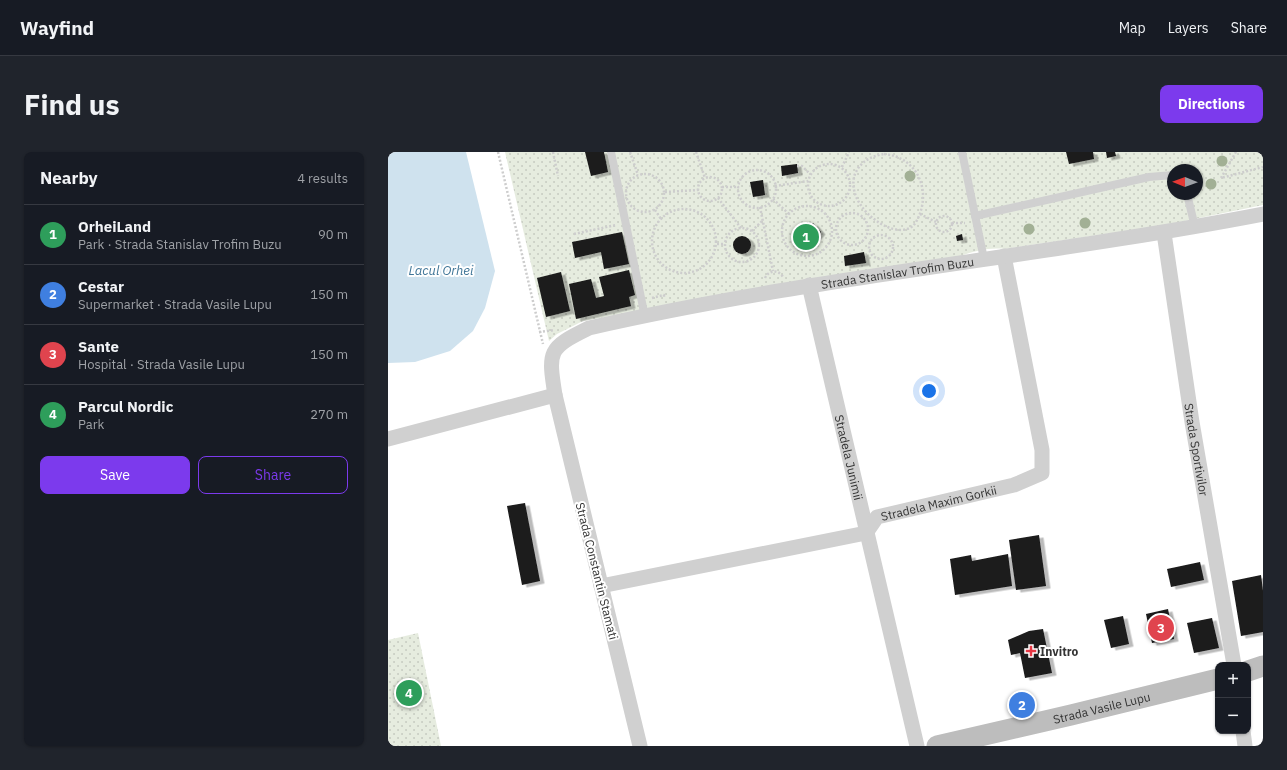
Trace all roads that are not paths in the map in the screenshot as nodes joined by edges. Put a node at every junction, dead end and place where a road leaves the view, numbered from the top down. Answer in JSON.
{"nodes":[{"id":1,"x":612,"y":152,"type":"edge"},
{"id":2,"x":962,"y":152,"type":"edge"},
{"id":3,"x":1167,"y":176,"type":"edge"},
{"id":4,"x":1188,"y":200,"type":"edge"},
{"id":5,"x":1263,"y":214,"type":"edge"},
{"id":6,"x":975,"y":216,"type":"junction"},
{"id":7,"x":1195,"y":227,"type":"junction"},
{"id":8,"x":1164,"y":233,"type":"junction"},
{"id":9,"x":1004,"y":256,"type":"junction"},
{"id":10,"x":984,"y":259,"type":"junction"},
{"id":11,"x":809,"y":285,"type":"junction"},
{"id":12,"x":645,"y":317,"type":"junction"},
{"id":13,"x":550,"y":366,"type":"joint"},
{"id":14,"x":555,"y":395,"type":"junction"},
{"id":15,"x":388,"y":439,"type":"edge"},
{"id":16,"x":866,"y":533,"type":"junction"},
{"id":17,"x":601,"y":586,"type":"junction"},
{"id":18,"x":1233,"y":662,"type":"edge"},
{"id":19,"x":1263,"y":666,"type":"edge"},
{"id":20,"x":1251,"y":670,"type":"edge"},
{"id":21,"x":1215,"y":680,"type":"edge"},
{"id":22,"x":1243,"y":734,"type":"edge"},
{"id":23,"x":640,"y":746,"type":"edge"},
{"id":24,"x":917,"y":746,"type":"edge"},
{"id":25,"x":937,"y":746,"type":"edge"},
{"id":26,"x":1245,"y":746,"type":"edge"}],
"edges":[{"from":1,"to":12,"type":"lane"},
{"from":2,"to":6,"type":"lane"},
{"from":3,"to":6,"type":"lane"},
{"from":4,"to":7,"type":"lane"},
{"from":5,"to":7,"type":"street","name":"Strada Stanislav Trofim Buzu"},
{"from":6,"to":10,"type":"lane"},
{"from":7,"to":8,"type":"street","name":"Strada Stanislav Trofim Buzu"},
{"from":8,"to":9,"type":"street","name":"Strada Stanislav Trofim Buzu"},
{"from":8,"to":18,"type":"street","name":"Strada Sportivilor"},
{"from":9,"to":10,"type":"street","name":"Strada Stanislav Trofim Buzu"},
{"from":9,"to":16,"type":"street","name":"Stradela Maxim Gorkii"},
{"from":10,"to":11,"type":"street","name":"Strada Stanislav Trofim Buzu"},
{"from":11,"to":12,"type":"street","name":"Strada Stanislav Trofim Buzu"},
{"from":11,"to":16,"type":"street","name":"Stradela Junimii"},
{"from":12,"to":13,"type":"street","name":"Strada Stanislav Trofim Buzu"},
{"from":13,"to":14,"type":"street","name":"Strada Constantin Stamati"},
{"from":14,"to":15,"type":"street"},
{"from":14,"to":17,"type":"street","name":"Strada Constantin Stamati"},
{"from":16,"to":17,"type":"street"},
{"from":16,"to":24,"type":"street","name":"Stradela Junimii"},
{"from":17,"to":23,"type":"street","name":"Strada Constantin Stamati"},
{"from":19,"to":20,"type":"main road"},
{"from":21,"to":25,"type":"main road","name":"Strada Vasile Lupu"},
{"from":22,"to":26,"type":"street"}]}
